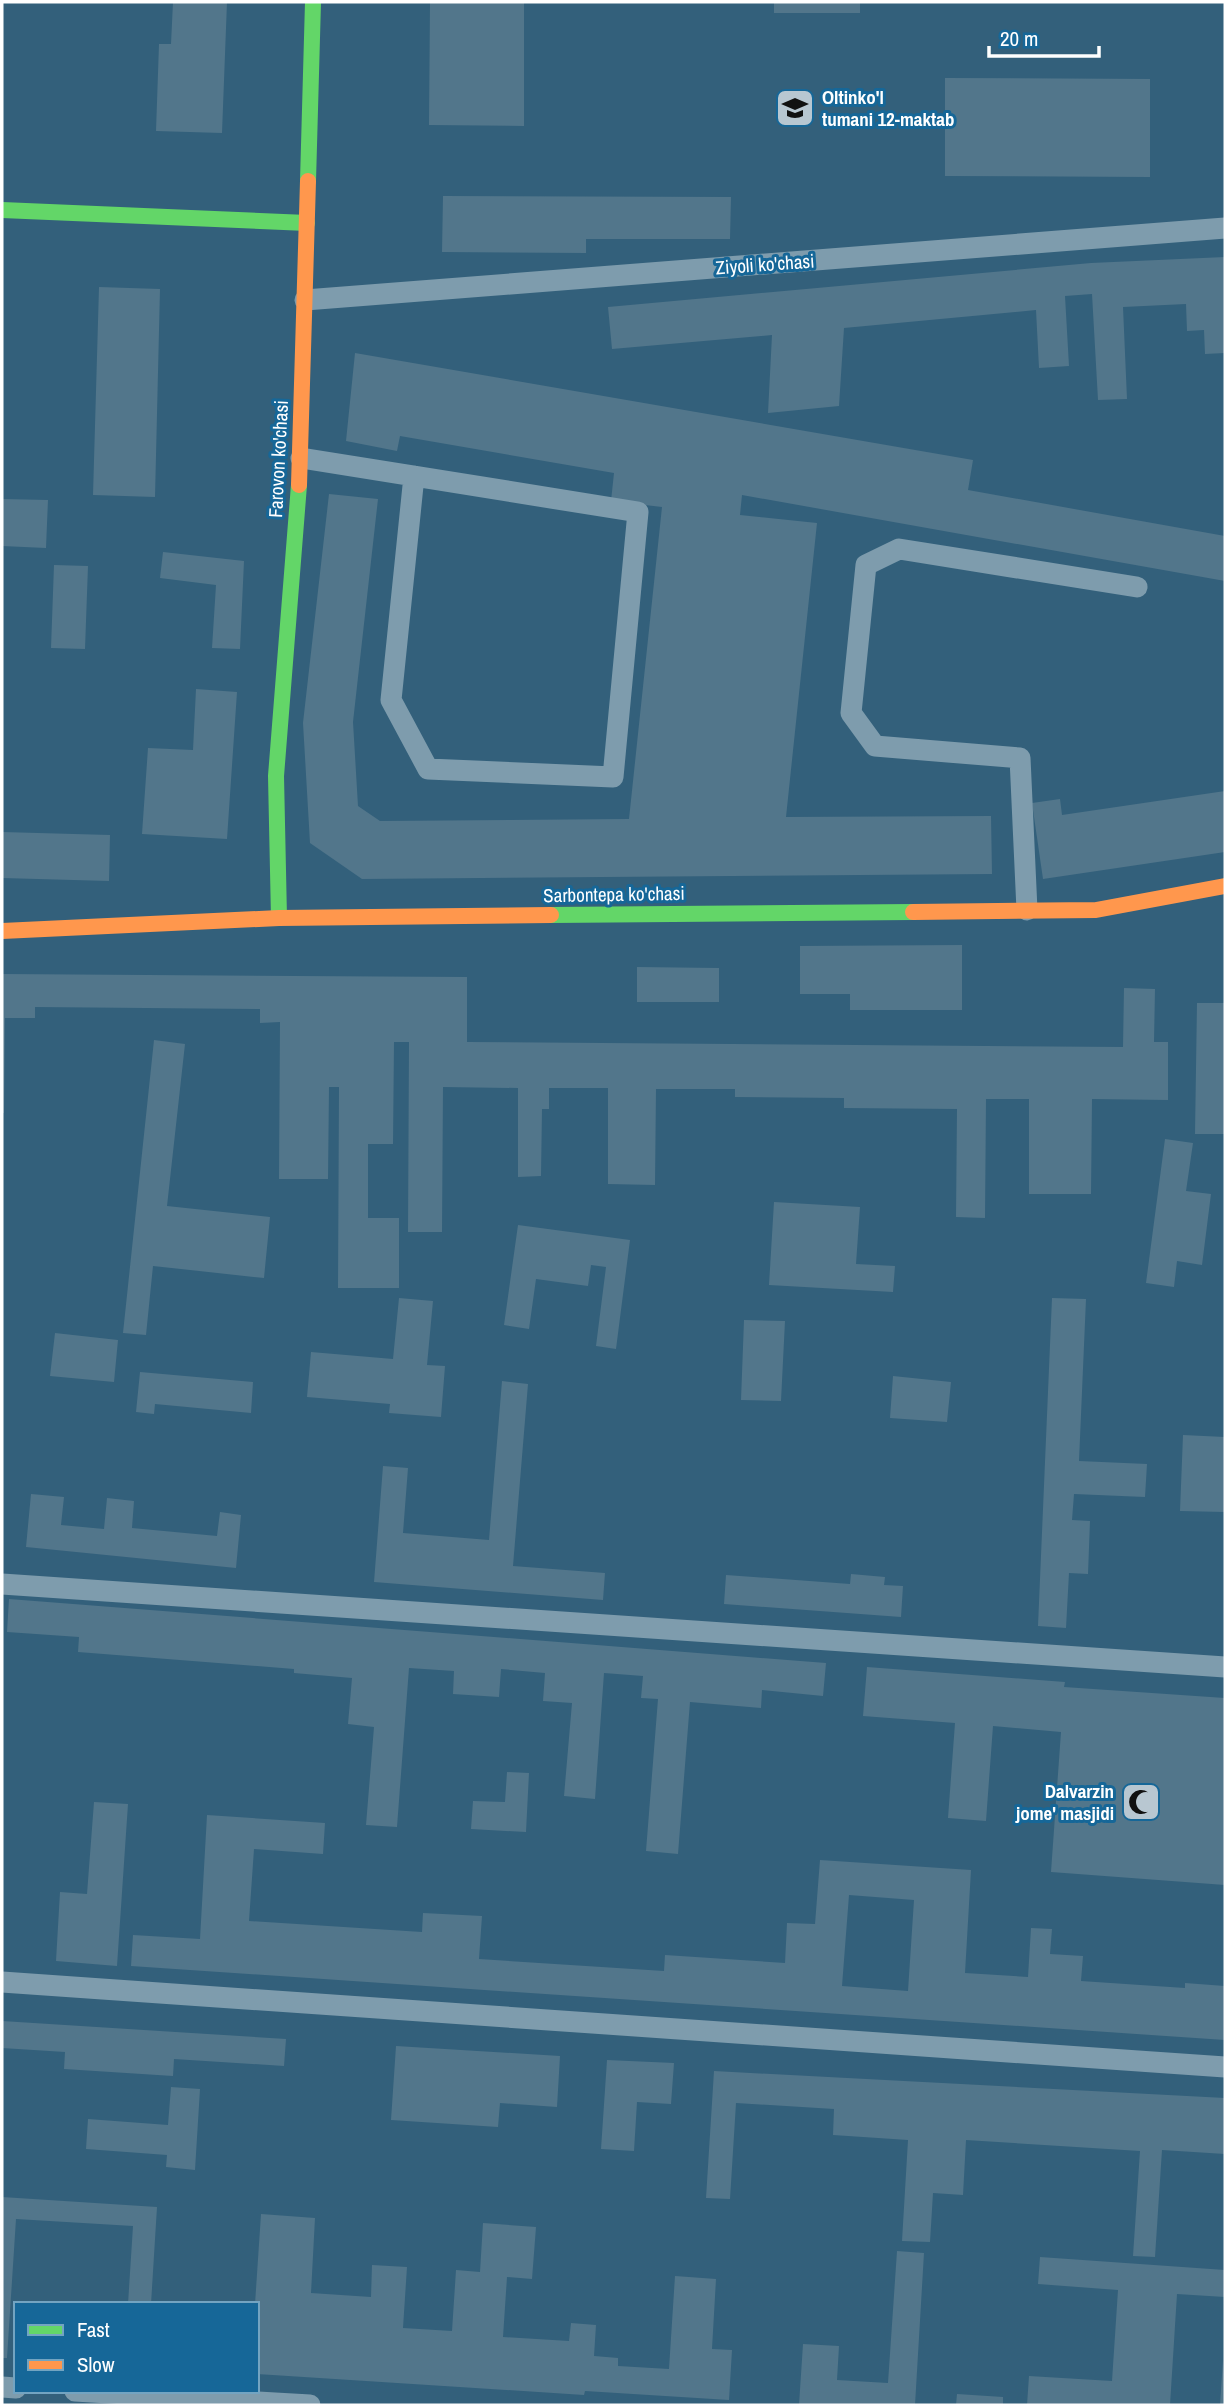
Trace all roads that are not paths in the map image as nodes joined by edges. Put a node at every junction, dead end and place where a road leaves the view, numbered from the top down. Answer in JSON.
{"nodes":[{"id":1,"x":313,"y":2,"type":"edge"},
{"id":2,"x":2,"y":210,"type":"edge"},
{"id":3,"x":307,"y":223,"type":"junction"},
{"id":4,"x":1225,"y":228,"type":"edge"},
{"id":5,"x":305,"y":300,"type":"junction"},
{"id":6,"x":301,"y":458,"type":"junction"},
{"id":7,"x":414,"y":476,"type":"junction"},
{"id":8,"x":1137,"y":587,"type":"dead end"},
{"id":9,"x":1225,"y":886,"type":"edge"},
{"id":10,"x":1027,"y":910,"type":"junction"},
{"id":11,"x":279,"y":918,"type":"junction"},
{"id":12,"x":2,"y":931,"type":"edge"},
{"id":13,"x":2,"y":1584,"type":"edge"},
{"id":14,"x":1225,"y":1667,"type":"edge"},
{"id":15,"x":2,"y":1982,"type":"edge"},
{"id":16,"x":1225,"y":2067,"type":"edge"},
{"id":17,"x":109,"y":2393,"type":"edge"},
{"id":18,"x":310,"y":2405,"type":"edge"}],
"edges":[{"from":1,"to":3,"type":"street","name":"Farovon ko'chasi"},
{"from":2,"to":3,"type":"street"},
{"from":3,"to":5,"type":"street","name":"Farovon ko'chasi"},
{"from":4,"to":5,"type":"lane","name":"Ziyoli ko'chasi"},
{"from":5,"to":6,"type":"street","name":"Farovon ko'chasi"},
{"from":6,"to":7,"type":"lane"},
{"from":6,"to":11,"type":"street","name":"Farovon ko'chasi"},
{"from":7,"to":7,"type":"lane"},
{"from":8,"to":10,"type":"lane"},
{"from":9,"to":10,"type":"street","name":"Sarbontepa ko'chasi"},
{"from":10,"to":11,"type":"street","name":"Sarbontepa ko'chasi"},
{"from":11,"to":12,"type":"street","name":"Sarbontepa ko'chasi"},
{"from":13,"to":14,"type":"lane"},
{"from":15,"to":16,"type":"lane"},
{"from":17,"to":18,"type":"lane"}]}
